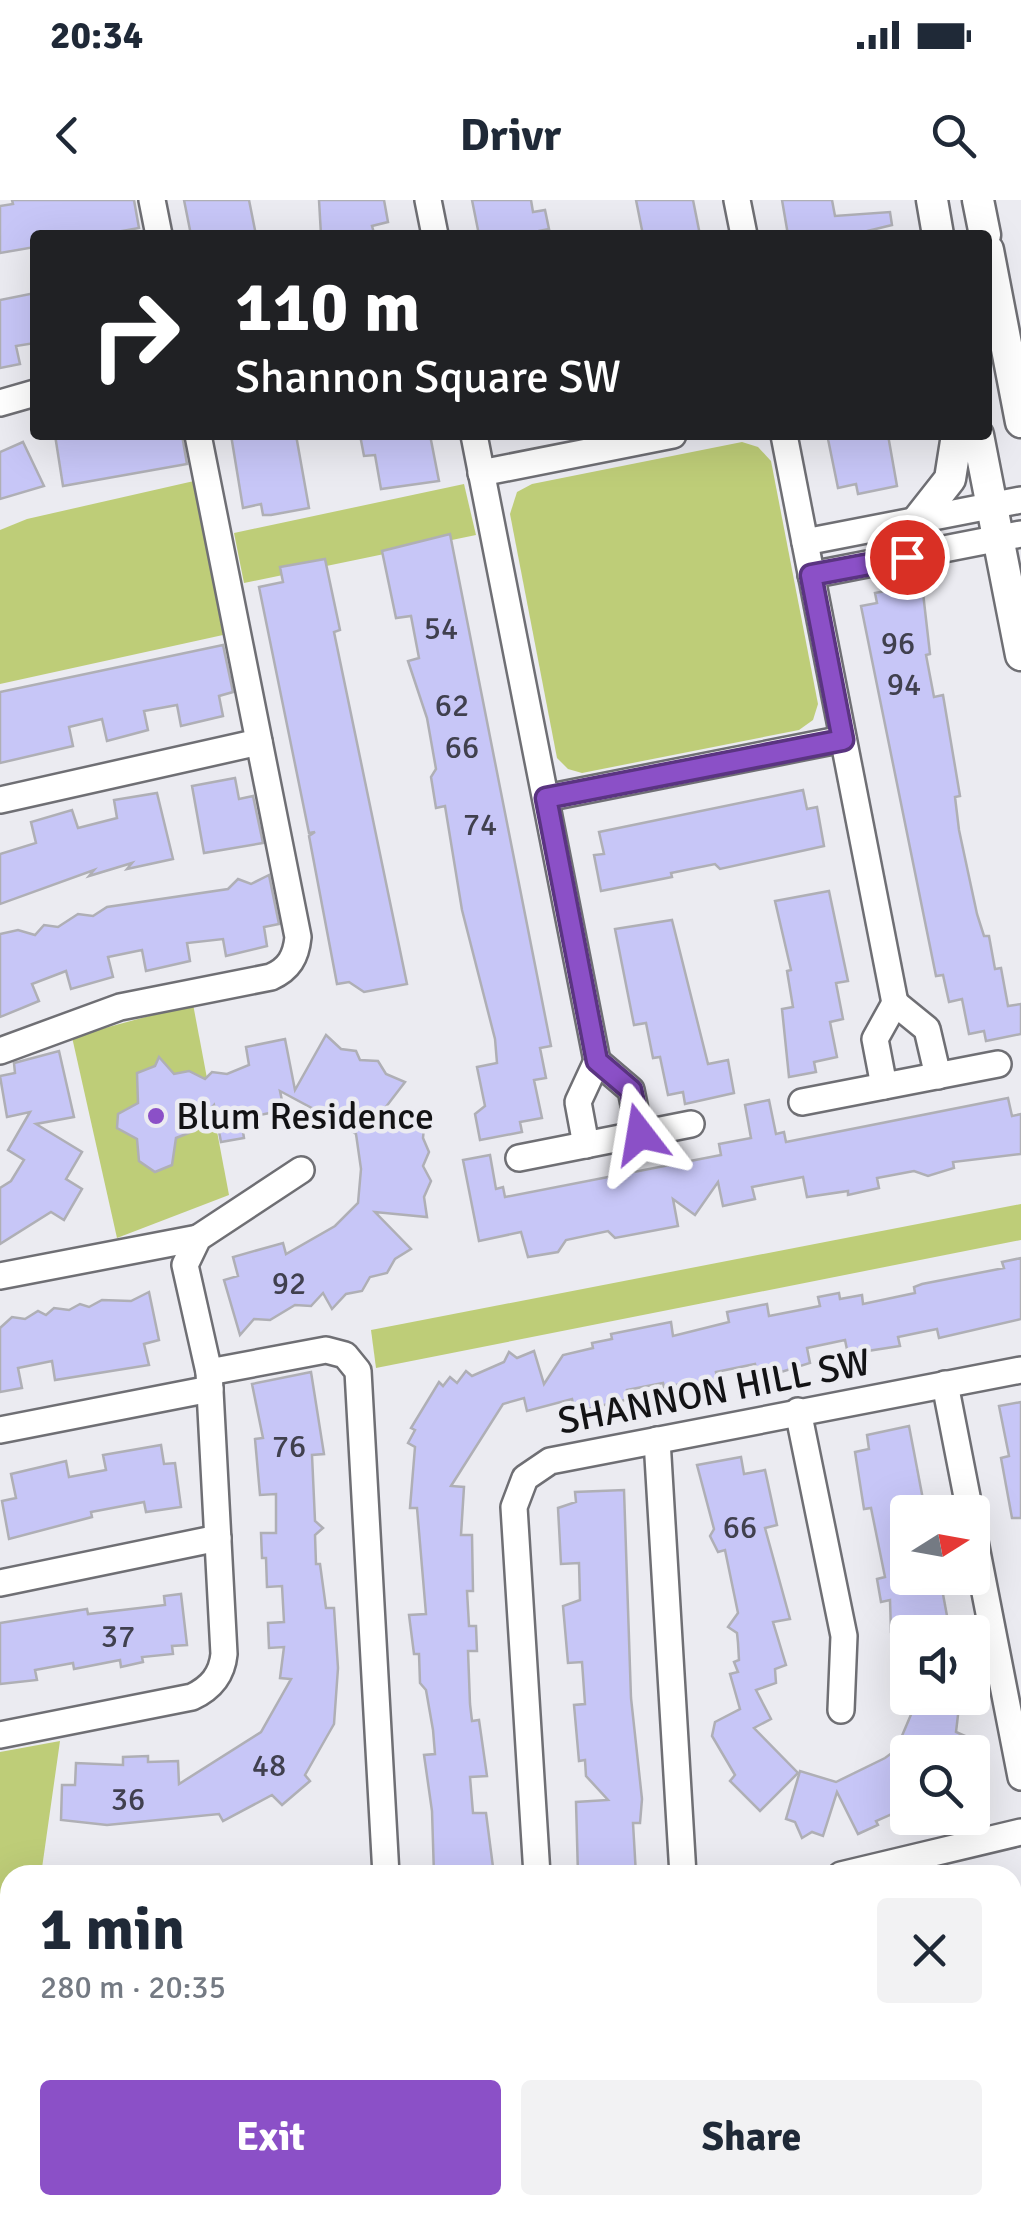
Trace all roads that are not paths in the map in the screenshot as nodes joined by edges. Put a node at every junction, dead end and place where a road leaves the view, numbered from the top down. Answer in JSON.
{"nodes":[{"id":1,"x":152,"y":200,"type":"edge"},
{"id":2,"x":428,"y":200,"type":"edge"},
{"id":3,"x":737,"y":200,"type":"edge"},
{"id":4,"x":932,"y":200,"type":"edge"},
{"id":5,"x":978,"y":200,"type":"edge"},
{"id":6,"x":158,"y":230,"type":"edge"},
{"id":7,"x":434,"y":230,"type":"edge"},
{"id":8,"x":743,"y":230,"type":"edge"},
{"id":9,"x":937,"y":230,"type":"edge"},
{"id":10,"x":983,"y":230,"type":"edge"},
{"id":11,"x":992,"y":271,"type":"edge"},
{"id":12,"x":30,"y":394,"type":"edge"},
{"id":13,"x":0,"y":403,"type":"edge"},
{"id":14,"x":1021,"y":422,"type":"edge"},
{"id":15,"x":199,"y":440,"type":"edge"},
{"id":16,"x":475,"y":440,"type":"edge"},
{"id":17,"x":648,"y":440,"type":"edge"},
{"id":18,"x":785,"y":440,"type":"edge"},
{"id":19,"x":956,"y":440,"type":"edge"},
{"id":20,"x":980,"y":440,"type":"edge"},
{"id":21,"x":481,"y":473,"type":"junction"},
{"id":22,"x":1007,"y":503,"type":"edge"},
{"id":23,"x":917,"y":521,"type":"junction"},
{"id":24,"x":1010,"y":536,"type":"edge"},
{"id":25,"x":804,"y":542,"type":"junction"},
{"id":26,"x":811,"y":575,"type":"junction"},
{"id":27,"x":1021,"y":655,"type":"edge"},
{"id":28,"x":843,"y":740,"type":"junction"},
{"id":29,"x":259,"y":742,"type":"junction"},
{"id":30,"x":546,"y":798,"type":"junction"},
{"id":31,"x":0,"y":800,"type":"edge"},
{"id":32,"x":895,"y":1002,"type":"junction"},
{"id":33,"x":0,"y":1051,"type":"edge"},
{"id":34,"x":597,"y":1061,"type":"junction"},
{"id":35,"x":998,"y":1064,"type":"dead end"},
{"id":36,"x":938,"y":1076,"type":"junction"},
{"id":37,"x":884,"y":1086,"type":"junction"},
{"id":38,"x":802,"y":1102,"type":"dead end"},
{"id":39,"x":691,"y":1124,"type":"dead end"},
{"id":40,"x":640,"y":1134,"type":"junction"},
{"id":41,"x":586,"y":1145,"type":"junction"},
{"id":42,"x":519,"y":1158,"type":"dead end"},
{"id":43,"x":301,"y":1170,"type":"dead end"},
{"id":44,"x":198,"y":1238,"type":"junction"},
{"id":45,"x":0,"y":1276,"type":"edge"},
{"id":46,"x":1021,"y":1370,"type":"edge"},
{"id":47,"x":210,"y":1380,"type":"junction"},
{"id":48,"x":945,"y":1384,"type":"junction"},
{"id":49,"x":798,"y":1411,"type":"junction"},
{"id":50,"x":0,"y":1430,"type":"edge"},
{"id":51,"x":657,"y":1440,"type":"junction"},
{"id":52,"x":967,"y":1495,"type":"edge"},
{"id":53,"x":218,"y":1538,"type":"junction"},
{"id":54,"x":0,"y":1582,"type":"edge"},
{"id":55,"x":985,"y":1595,"type":"edge"},
{"id":56,"x":841,"y":1710,"type":"dead end"},
{"id":57,"x":0,"y":1736,"type":"edge"},
{"id":58,"x":1021,"y":1777,"type":"edge"},
{"id":59,"x":1021,"y":1832,"type":"edge"},
{"id":60,"x":385,"y":1865,"type":"edge"},
{"id":61,"x":536,"y":1865,"type":"edge"},
{"id":62,"x":682,"y":1865,"type":"edge"},
{"id":63,"x":883,"y":1865,"type":"edge"}],
"edges":[{"from":1,"to":6,"type":"street"},
{"from":2,"to":7,"type":"street"},
{"from":3,"to":8,"type":"street"},
{"from":4,"to":9,"type":"main road"},
{"from":5,"to":10,"type":"main road"},
{"from":11,"to":14,"type":"main road"},
{"from":12,"to":13,"type":"street"},
{"from":15,"to":29,"type":"street"},
{"from":16,"to":21,"type":"street"},
{"from":17,"to":21,"type":"street"},
{"from":18,"to":25,"type":"street"},
{"from":19,"to":23,"type":"main road"},
{"from":20,"to":22,"type":"main road"},
{"from":21,"to":30,"type":"street"},
{"from":22,"to":23,"type":"street"},
{"from":22,"to":24,"type":"main road"},
{"from":23,"to":25,"type":"street"},
{"from":24,"to":26,"type":"street"},
{"from":24,"to":27,"type":"main road"},
{"from":25,"to":26,"type":"street"},
{"from":26,"to":28,"type":"street"},
{"from":28,"to":30,"type":"street"},
{"from":28,"to":32,"type":"street"},
{"from":29,"to":31,"type":"street"},
{"from":29,"to":33,"type":"street"},
{"from":30,"to":34,"type":"street"},
{"from":32,"to":36,"type":"street"},
{"from":32,"to":37,"type":"street"},
{"from":34,"to":40,"type":"street"},
{"from":34,"to":41,"type":"street"},
{"from":35,"to":36,"type":"street"},
{"from":36,"to":37,"type":"street"},
{"from":37,"to":38,"type":"street"},
{"from":39,"to":40,"type":"street"},
{"from":40,"to":41,"type":"street"},
{"from":41,"to":42,"type":"street"},
{"from":43,"to":44,"type":"street"},
{"from":44,"to":45,"type":"street"},
{"from":44,"to":47,"type":"street"},
{"from":46,"to":48,"type":"street","name":"SHANNON HILL SW"},
{"from":47,"to":50,"type":"street"},
{"from":47,"to":53,"type":"street"},
{"from":47,"to":60,"type":"street"},
{"from":48,"to":49,"type":"street","name":"SHANNON HILL SW"},
{"from":48,"to":52,"type":"street"},
{"from":49,"to":51,"type":"street","name":"SHANNON HILL SW"},
{"from":49,"to":56,"type":"street"},
{"from":51,"to":61,"type":"street","name":"SHANNON HILL SW"},
{"from":51,"to":62,"type":"street"},
{"from":53,"to":54,"type":"street"},
{"from":53,"to":57,"type":"street"},
{"from":55,"to":58,"type":"street"},
{"from":59,"to":63,"type":"street"}]}
